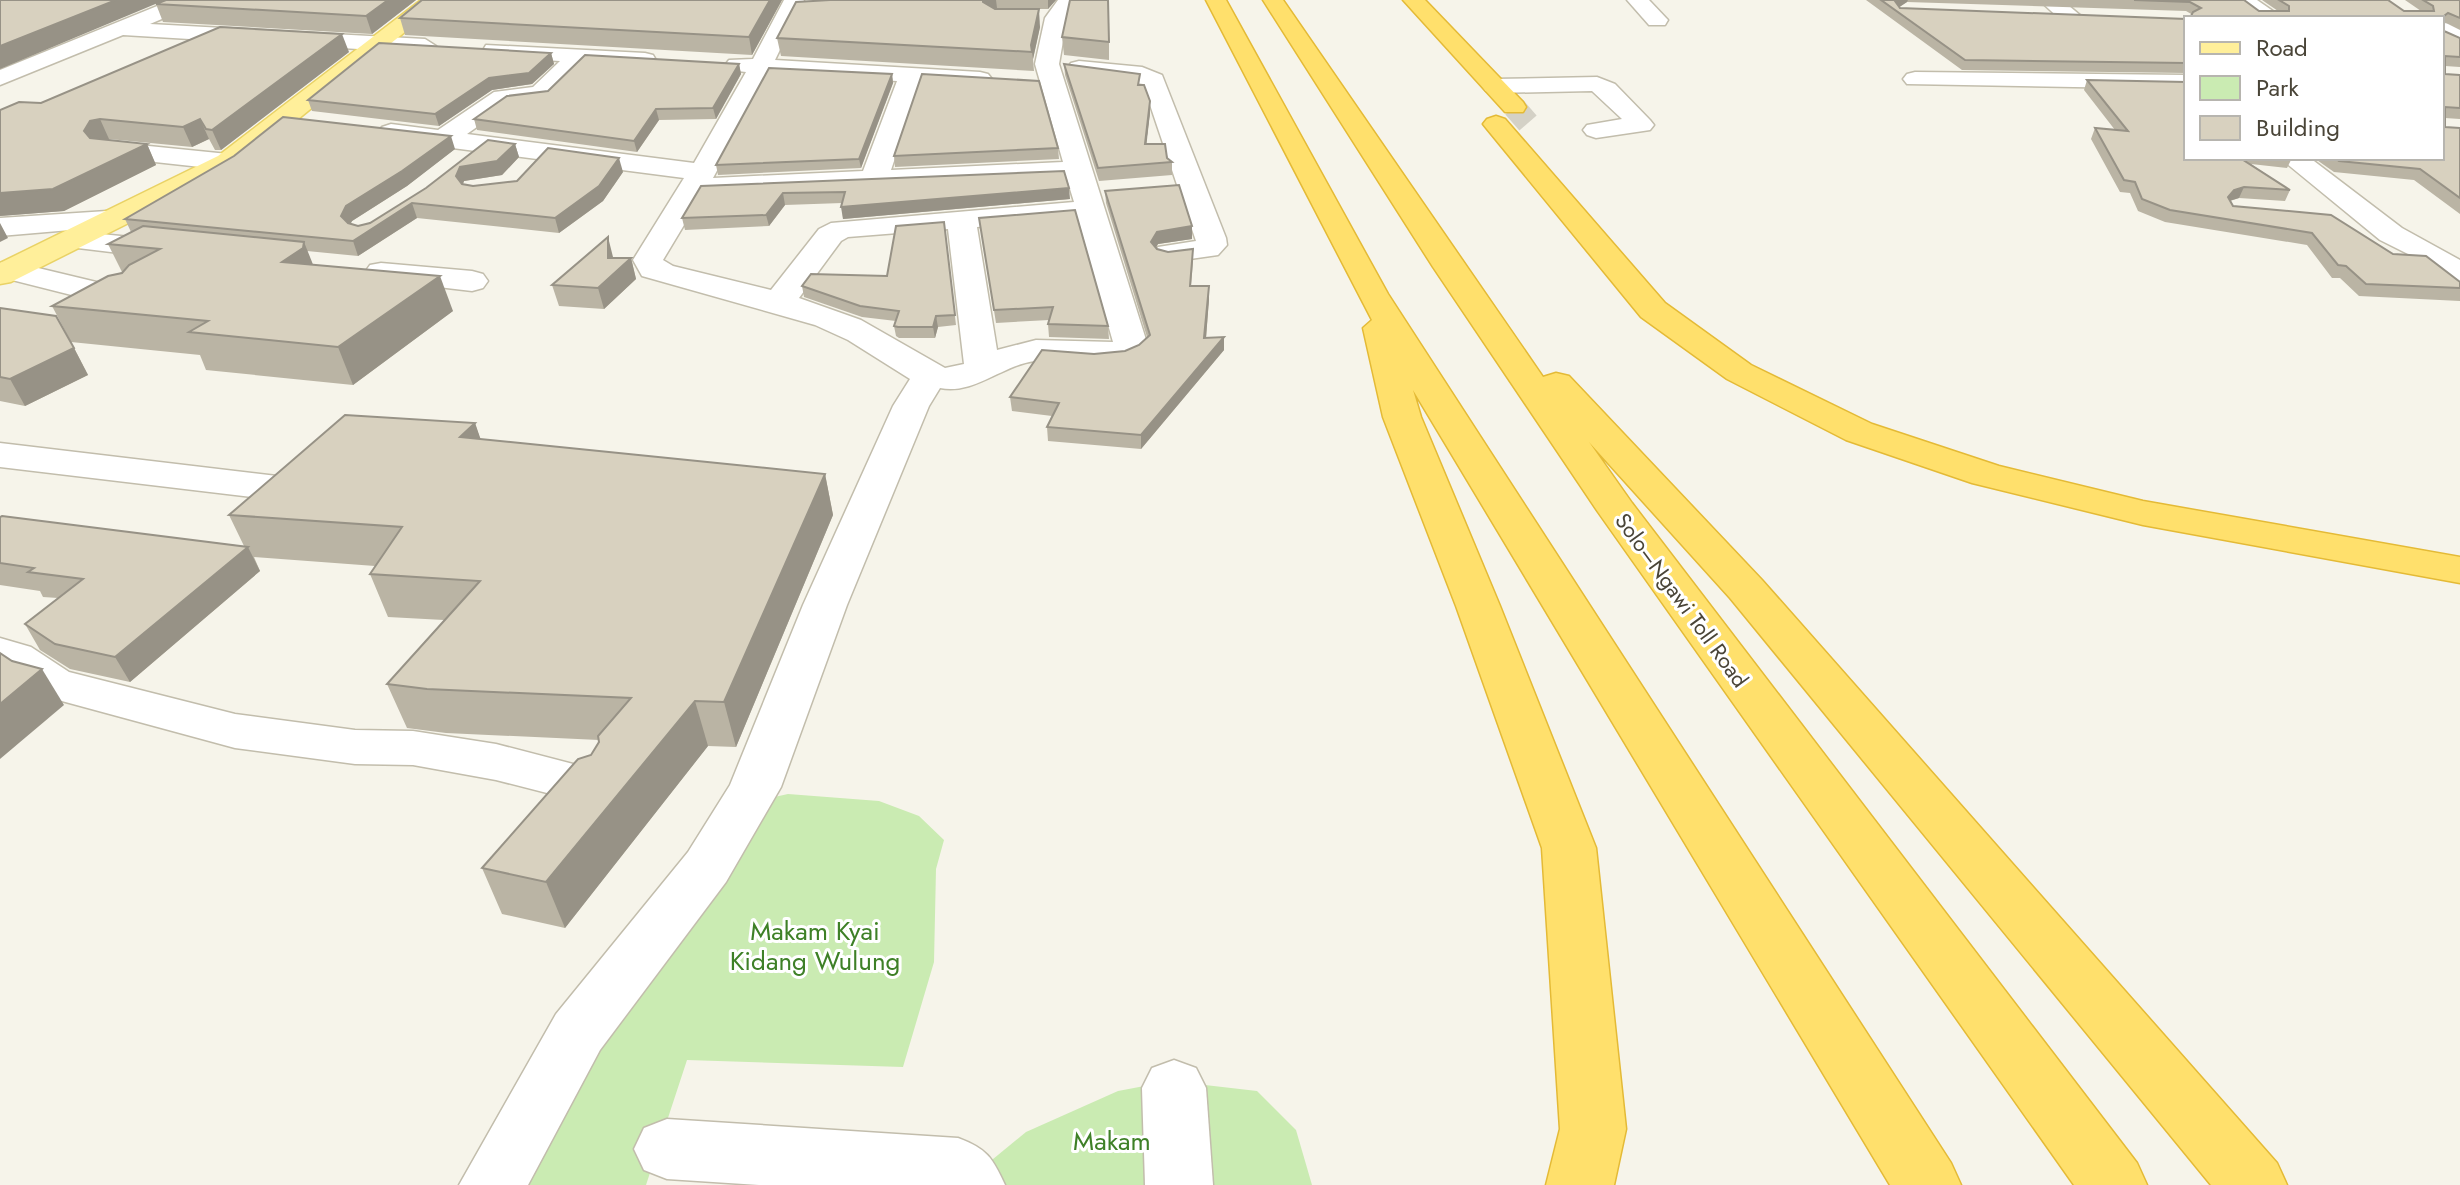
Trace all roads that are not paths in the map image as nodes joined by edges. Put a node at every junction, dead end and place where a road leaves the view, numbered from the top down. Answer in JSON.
{"nodes":[{"id":1,"x":190,"y":0,"type":"edge"},
{"id":2,"x":434,"y":0,"type":"edge"},
{"id":3,"x":1216,"y":0,"type":"edge"},
{"id":4,"x":1273,"y":0,"type":"edge"},
{"id":5,"x":1391,"y":0,"type":"edge"},
{"id":6,"x":1413,"y":0,"type":"edge"},
{"id":7,"x":1637,"y":0,"type":"edge"},
{"id":8,"x":2242,"y":0,"type":"edge"},
{"id":9,"x":2045,"y":8,"type":"edge"},
{"id":10,"x":1063,"y":9,"type":"edge"},
{"id":11,"x":2078,"y":16,"type":"edge"},
{"id":12,"x":2269,"y":16,"type":"edge"},
{"id":13,"x":1027,"y":18,"type":"edge"},
{"id":14,"x":796,"y":19,"type":"edge"},
{"id":15,"x":1657,"y":20,"type":"dead end"},
{"id":16,"x":123,"y":29,"type":"junction"},
{"id":17,"x":224,"y":36,"type":"junction"},
{"id":18,"x":376,"y":43,"type":"junction"},
{"id":19,"x":182,"y":54,"type":"edge"},
{"id":20,"x":2162,"y":55,"type":"edge"},
{"id":21,"x":579,"y":56,"type":"junction"},
{"id":22,"x":671,"y":61,"type":"edge"},
{"id":23,"x":717,"y":64,"type":"edge"},
{"id":24,"x":763,"y":66,"type":"junction"},
{"id":25,"x":2184,"y":72,"type":"edge"},
{"id":26,"x":1050,"y":73,"type":"junction"},
{"id":27,"x":911,"y":75,"type":"junction"},
{"id":28,"x":0,"y":78,"type":"edge"},
{"id":29,"x":1915,"y":79,"type":"dead end"},
{"id":30,"x":2184,"y":82,"type":"edge"},
{"id":31,"x":1462,"y":85,"type":"dead end"},
{"id":32,"x":1494,"y":86,"type":"junction"},
{"id":33,"x":1513,"y":118,"type":"junction"},
{"id":34,"x":282,"y":119,"type":"junction"},
{"id":35,"x":311,"y":123,"type":"edge"},
{"id":36,"x":370,"y":130,"type":"edge"},
{"id":37,"x":1596,"y":130,"type":"dead end"},
{"id":38,"x":444,"y":138,"type":"junction"},
{"id":39,"x":486,"y":142,"type":"junction"},
{"id":40,"x":109,"y":150,"type":"edge"},
{"id":41,"x":545,"y":150,"type":"junction"},
{"id":42,"x":2296,"y":160,"type":"edge"},
{"id":43,"x":228,"y":162,"type":"junction"},
{"id":44,"x":452,"y":168,"type":"edge"},
{"id":45,"x":874,"y":179,"type":"junction"},
{"id":46,"x":518,"y":180,"type":"edge"},
{"id":47,"x":699,"y":180,"type":"junction"},
{"id":48,"x":1193,"y":185,"type":"junction"},
{"id":49,"x":1162,"y":187,"type":"edge"},
{"id":50,"x":1084,"y":191,"type":"junction"},
{"id":51,"x":1115,"y":191,"type":"edge"},
{"id":52,"x":2327,"y":216,"type":"edge"},
{"id":53,"x":961,"y":219,"type":"junction"},
{"id":54,"x":2371,"y":219,"type":"junction"},
{"id":55,"x":113,"y":220,"type":"junction"},
{"id":56,"x":0,"y":227,"type":"edge"},
{"id":57,"x":72,"y":240,"type":"junction"},
{"id":58,"x":2445,"y":251,"type":"edge"},
{"id":59,"x":195,"y":253,"type":"edge"},
{"id":60,"x":1169,"y":253,"type":"edge"},
{"id":61,"x":1449,"y":267,"type":"junction"},
{"id":62,"x":349,"y":269,"type":"edge"},
{"id":63,"x":4,"y":272,"type":"edge"},
{"id":64,"x":2460,"y":275,"type":"edge"},
{"id":65,"x":472,"y":281,"type":"dead end"},
{"id":66,"x":1372,"y":294,"type":"junction"},
{"id":67,"x":127,"y":299,"type":"edge"},
{"id":68,"x":778,"y":303,"type":"junction"},
{"id":69,"x":982,"y":368,"type":"junction"},
{"id":70,"x":930,"y":375,"type":"junction"},
{"id":71,"x":0,"y":455,"type":"edge"},
{"id":72,"x":294,"y":490,"type":"edge"},
{"id":73,"x":2460,"y":547,"type":"edge"},
{"id":74,"x":2460,"y":570,"type":"edge"},
{"id":75,"x":0,"y":653,"type":"edge"},
{"id":76,"x":586,"y":785,"type":"edge"},
{"id":77,"x":1174,"y":1088,"type":"dead end"},
{"id":78,"x":667,"y":1149,"type":"dead end"},
{"id":79,"x":493,"y":1185,"type":"edge"},
{"id":80,"x":971,"y":1185,"type":"edge"},
{"id":81,"x":1179,"y":1185,"type":"edge"},
{"id":82,"x":1580,"y":1185,"type":"edge"},
{"id":83,"x":1927,"y":1185,"type":"edge"},
{"id":84,"x":2113,"y":1185,"type":"edge"},
{"id":85,"x":2253,"y":1185,"type":"edge"}],
"edges":[{"from":1,"to":16,"type":"street"},
{"from":2,"to":18,"type":"main road"},
{"from":3,"to":66,"type":"highway"},
{"from":4,"to":61,"type":"highway","name":"Solo–Ngawi Toll Road"},
{"from":5,"to":31,"type":"highway"},
{"from":6,"to":32,"type":"highway"},
{"from":7,"to":15,"type":"street"},
{"from":8,"to":12,"type":"street"},
{"from":9,"to":11,"type":"street"},
{"from":10,"to":13,"type":"street"},
{"from":10,"to":26,"type":"street"},
{"from":14,"to":24,"type":"street"},
{"from":16,"to":17,"type":"street"},
{"from":16,"to":28,"type":"street"},
{"from":17,"to":18,"type":"street"},
{"from":17,"to":19,"type":"street"},
{"from":18,"to":21,"type":"street"},
{"from":18,"to":34,"type":"main road"},
{"from":20,"to":25,"type":"street"},
{"from":21,"to":22,"type":"street"},
{"from":21,"to":38,"type":"street"},
{"from":23,"to":24,"type":"street"},
{"from":24,"to":27,"type":"street"},
{"from":24,"to":47,"type":"street"},
{"from":26,"to":27,"type":"street"},
{"from":26,"to":48,"type":"street"},
{"from":26,"to":50,"type":"street"},
{"from":27,"to":45,"type":"street"},
{"from":29,"to":30,"type":"street"},
{"from":32,"to":33,"type":"highway"},
{"from":32,"to":37,"type":"street"},
{"from":33,"to":73,"type":"highway"},
{"from":33,"to":74,"type":"highway"},
{"from":34,"to":35,"type":"street"},
{"from":34,"to":43,"type":"main road"},
{"from":36,"to":38,"type":"street"},
{"from":38,"to":39,"type":"street"},
{"from":39,"to":41,"type":"street"},
{"from":39,"to":44,"type":"street"},
{"from":40,"to":43,"type":"street"},
{"from":41,"to":46,"type":"street"},
{"from":41,"to":47,"type":"street"},
{"from":42,"to":54,"type":"street"},
{"from":43,"to":55,"type":"main road"},
{"from":45,"to":47,"type":"street"},
{"from":45,"to":50,"type":"street"},
{"from":47,"to":68,"type":"street"},
{"from":48,"to":49,"type":"street"},
{"from":48,"to":60,"type":"street"},
{"from":50,"to":51,"type":"street"},
{"from":50,"to":53,"type":"street"},
{"from":50,"to":69,"type":"street"},
{"from":52,"to":54,"type":"street"},
{"from":53,"to":68,"type":"street"},
{"from":53,"to":69,"type":"street"},
{"from":54,"to":58,"type":"street"},
{"from":55,"to":56,"type":"street"},
{"from":55,"to":57,"type":"main road"},
{"from":57,"to":59,"type":"street"},
{"from":57,"to":63,"type":"main road"},
{"from":58,"to":64,"type":"street"},
{"from":61,"to":84,"type":"highway","name":"Solo–Ngawi Toll Road"},
{"from":61,"to":85,"type":"highway"},
{"from":62,"to":65,"type":"street"},
{"from":63,"to":67,"type":"street"},
{"from":66,"to":82,"type":"highway"},
{"from":66,"to":83,"type":"highway"},
{"from":68,"to":70,"type":"street"},
{"from":69,"to":70,"type":"street"},
{"from":70,"to":79,"type":"street"},
{"from":71,"to":72,"type":"street"},
{"from":75,"to":76,"type":"street"},
{"from":77,"to":81,"type":"street"},
{"from":78,"to":80,"type":"street"}]}
